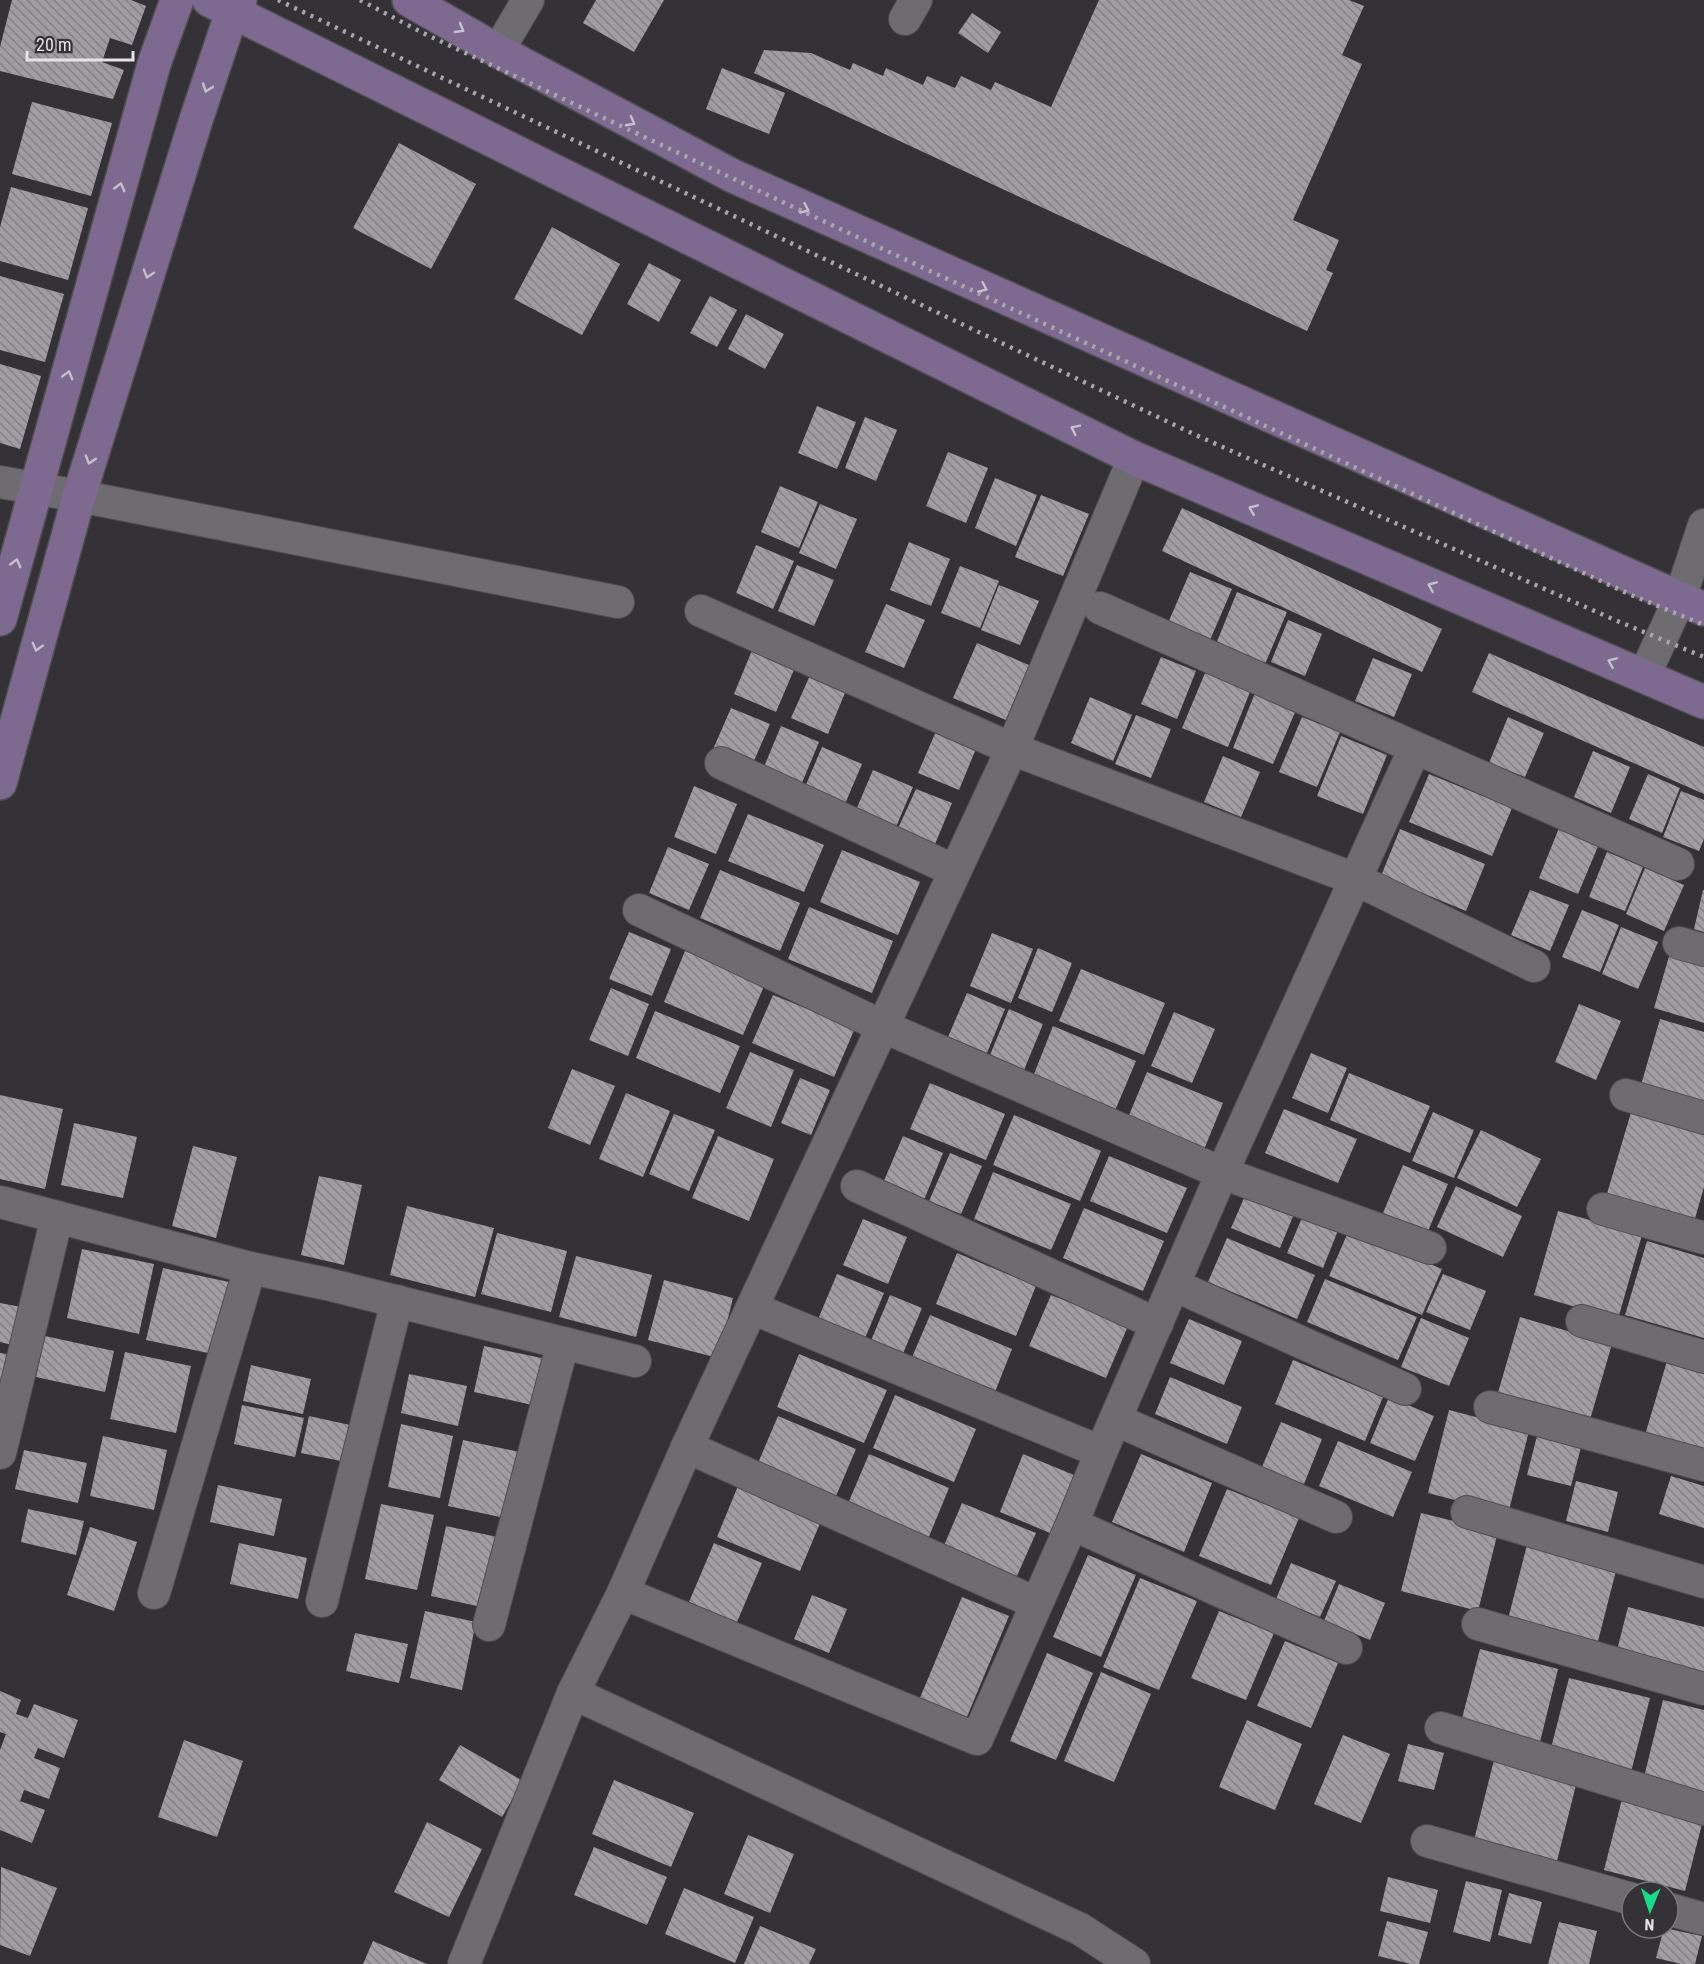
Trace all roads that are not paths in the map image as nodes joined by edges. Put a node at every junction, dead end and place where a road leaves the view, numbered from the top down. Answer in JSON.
{"nodes":[{"id":1,"x":177,"y":0,"type":"edge"},
{"id":2,"x":409,"y":0,"type":"edge"},
{"id":3,"x":528,"y":0,"type":"edge"},
{"id":4,"x":227,"y":4,"type":"edge"},
{"id":5,"x":498,"y":51,"type":"junction"},
{"id":6,"x":1134,"y":458,"type":"junction"},
{"id":7,"x":0,"y":482,"type":"edge"},
{"id":8,"x":36,"y":488,"type":"junction"},
{"id":9,"x":79,"y":496,"type":"junction"},
{"id":10,"x":1704,"y":525,"type":"edge"},
{"id":11,"x":618,"y":602,"type":"dead end"},
{"id":12,"x":1692,"y":603,"type":"edge"},
{"id":13,"x":1100,"y":608,"type":"dead end"},
{"id":14,"x":701,"y":611,"type":"dead end"},
{"id":15,"x":0,"y":619,"type":"edge"},
{"id":16,"x":1644,"y":676,"type":"junction"},
{"id":17,"x":1704,"y":702,"type":"edge"},
{"id":18,"x":1415,"y":748,"type":"junction"},
{"id":19,"x":1012,"y":749,"type":"junction"},
{"id":20,"x":722,"y":764,"type":"dead end"},
{"id":21,"x":0,"y":783,"type":"edge"},
{"id":22,"x":1678,"y":864,"type":"dead end"},
{"id":23,"x":955,"y":871,"type":"junction"},
{"id":24,"x":1356,"y":879,"type":"junction"},
{"id":25,"x":639,"y":910,"type":"dead end"},
{"id":26,"x":1534,"y":966,"type":"dead end"},
{"id":27,"x":884,"y":1027,"type":"junction"},
{"id":28,"x":1626,"y":1095,"type":"dead end"},
{"id":29,"x":1704,"y":1118,"type":"edge"},
{"id":30,"x":1222,"y":1173,"type":"junction"},
{"id":31,"x":857,"y":1186,"type":"dead end"},
{"id":32,"x":0,"y":1202,"type":"edge"},
{"id":33,"x":1603,"y":1209,"type":"dead end"},
{"id":34,"x":57,"y":1217,"type":"junction"},
{"id":35,"x":1704,"y":1238,"type":"edge"},
{"id":36,"x":1430,"y":1248,"type":"dead end"},
{"id":37,"x":250,"y":1268,"type":"junction"},
{"id":38,"x":1174,"y":1285,"type":"junction"},
{"id":39,"x":397,"y":1301,"type":"junction"},
{"id":40,"x":752,"y":1308,"type":"junction"},
{"id":41,"x":1582,"y":1321,"type":"dead end"},
{"id":42,"x":1157,"y":1324,"type":"junction"},
{"id":43,"x":563,"y":1342,"type":"junction"},
{"id":44,"x":1704,"y":1357,"type":"edge"},
{"id":45,"x":635,"y":1361,"type":"dead end"},
{"id":46,"x":1405,"y":1389,"type":"dead end"},
{"id":47,"x":1490,"y":1407,"type":"dead end"},
{"id":48,"x":1114,"y":1422,"type":"junction"},
{"id":49,"x":687,"y":1447,"type":"junction"},
{"id":50,"x":1101,"y":1452,"type":"junction"},
{"id":51,"x":0,"y":1453,"type":"edge"},
{"id":52,"x":1704,"y":1465,"type":"edge"},
{"id":53,"x":1467,"y":1512,"type":"dead end"},
{"id":54,"x":1336,"y":1517,"type":"dead end"},
{"id":55,"x":1072,"y":1524,"type":"junction"},
{"id":56,"x":1704,"y":1582,"type":"edge"},
{"id":57,"x":154,"y":1593,"type":"dead end"},
{"id":58,"x":623,"y":1593,"type":"junction"},
{"id":59,"x":322,"y":1601,"type":"dead end"},
{"id":60,"x":1036,"y":1603,"type":"junction"},
{"id":61,"x":1478,"y":1624,"type":"dead end"},
{"id":62,"x":489,"y":1625,"type":"dead end"},
{"id":63,"x":1346,"y":1648,"type":"dead end"},
{"id":64,"x":1704,"y":1689,"type":"edge"},
{"id":65,"x":573,"y":1693,"type":"junction"},
{"id":66,"x":1441,"y":1728,"type":"dead end"},
{"id":67,"x":1704,"y":1809,"type":"edge"},
{"id":68,"x":1427,"y":1841,"type":"dead end"},
{"id":69,"x":1620,"y":1896,"type":"edge"},
{"id":70,"x":1680,"y":1912,"type":"edge"},
{"id":71,"x":1704,"y":1919,"type":"edge"},
{"id":72,"x":464,"y":1964,"type":"edge"},
{"id":73,"x":1134,"y":1964,"type":"edge"}],
"edges":[{"from":8,"to":1,"type":"main road","one_way":true},
{"from":2,"to":5,"type":"main road","one_way":true},
{"from":3,"to":5,"type":"street"},
{"from":6,"to":4,"type":"main road","one_way":true},
{"from":4,"to":9,"type":"main road","one_way":true},
{"from":5,"to":12,"type":"main road","one_way":true},
{"from":16,"to":6,"type":"main road","one_way":true},
{"from":6,"to":19,"type":"street"},
{"from":7,"to":8,"type":"street"},
{"from":8,"to":9,"type":"street"},
{"from":15,"to":8,"type":"main road","one_way":true},
{"from":9,"to":11,"type":"street"},
{"from":9,"to":21,"type":"main road","one_way":true},
{"from":10,"to":12,"type":"street"},
{"from":12,"to":16,"type":"street"},
{"from":13,"to":18,"type":"street"},
{"from":14,"to":19,"type":"street"},
{"from":16,"to":17,"type":"main road"},
{"from":18,"to":22,"type":"street"},
{"from":18,"to":24,"type":"street"},
{"from":19,"to":23,"type":"street"},
{"from":19,"to":24,"type":"street"},
{"from":20,"to":23,"type":"street"},
{"from":23,"to":27,"type":"street"},
{"from":24,"to":26,"type":"street"},
{"from":24,"to":30,"type":"street"},
{"from":25,"to":27,"type":"street"},
{"from":27,"to":30,"type":"street"},
{"from":27,"to":40,"type":"street"},
{"from":28,"to":29,"type":"street"},
{"from":30,"to":36,"type":"street"},
{"from":30,"to":38,"type":"street"},
{"from":31,"to":42,"type":"street"},
{"from":32,"to":34,"type":"street"},
{"from":33,"to":35,"type":"street"},
{"from":34,"to":37,"type":"street"},
{"from":34,"to":51,"type":"street"},
{"from":37,"to":39,"type":"street"},
{"from":37,"to":57,"type":"street"},
{"from":38,"to":42,"type":"street"},
{"from":38,"to":46,"type":"street"},
{"from":39,"to":43,"type":"street"},
{"from":39,"to":59,"type":"street"},
{"from":40,"to":49,"type":"street"},
{"from":40,"to":50,"type":"street"},
{"from":41,"to":44,"type":"street"},
{"from":42,"to":48,"type":"street"},
{"from":43,"to":45,"type":"street"},
{"from":43,"to":62,"type":"street"},
{"from":47,"to":52,"type":"street"},
{"from":48,"to":50,"type":"street"},
{"from":48,"to":54,"type":"street"},
{"from":49,"to":58,"type":"street"},
{"from":49,"to":60,"type":"street"},
{"from":50,"to":55,"type":"street"},
{"from":53,"to":56,"type":"street"},
{"from":55,"to":60,"type":"street"},
{"from":55,"to":63,"type":"street"},
{"from":58,"to":60,"type":"street"},
{"from":58,"to":65,"type":"street"},
{"from":61,"to":64,"type":"street"},
{"from":65,"to":72,"type":"street"},
{"from":65,"to":73,"type":"street"},
{"from":66,"to":67,"type":"street"},
{"from":68,"to":69,"type":"street"},
{"from":70,"to":71,"type":"street"}]}
